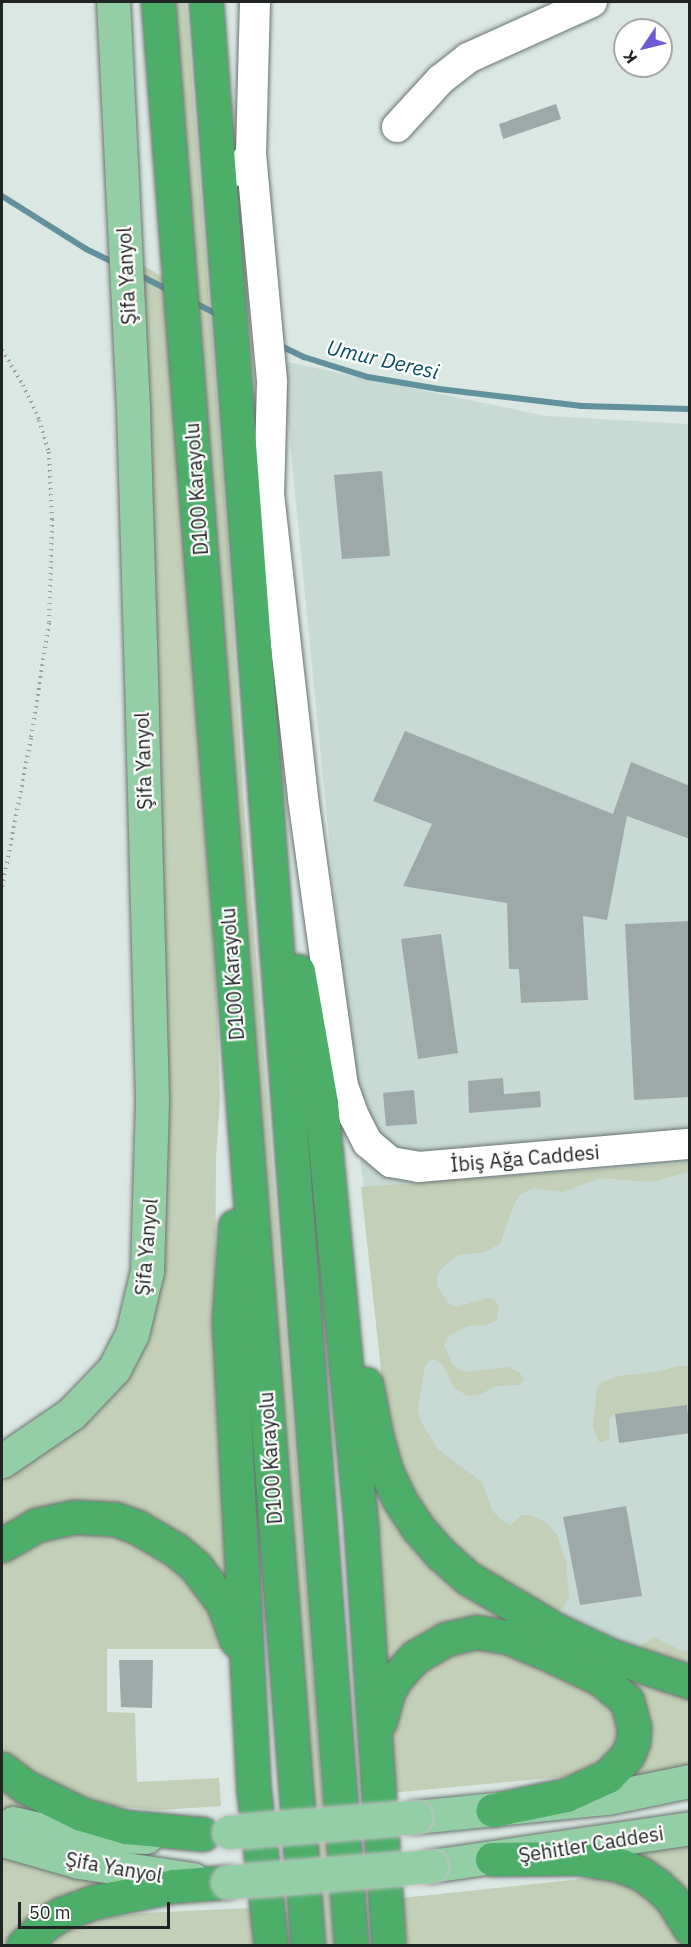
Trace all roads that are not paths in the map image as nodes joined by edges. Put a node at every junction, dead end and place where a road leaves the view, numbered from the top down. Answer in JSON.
{"nodes":[{"id":1,"x":113,"y":2,"type":"edge"},
{"id":2,"x":158,"y":2,"type":"edge"},
{"id":3,"x":206,"y":2,"type":"edge"},
{"id":4,"x":255,"y":2,"type":"edge"},
{"id":5,"x":592,"y":2,"type":"edge"},
{"id":6,"x":397,"y":127,"type":"dead end"},
{"id":7,"x":251,"y":154,"type":"junction"},
{"id":8,"x":221,"y":195,"type":"junction"},
{"id":9,"x":268,"y":813,"type":"junction"},
{"id":10,"x":242,"y":1102,"type":"junction"},
{"id":11,"x":690,"y":1144,"type":"edge"},
{"id":12,"x":330,"y":1215,"type":"junction"},
{"id":13,"x":2,"y":1461,"type":"edge"},
{"id":14,"x":2,"y":1545,"type":"edge"},
{"id":15,"x":690,"y":1682,"type":"edge"},
{"id":16,"x":250,"y":1715,"type":"junction"},
{"id":17,"x":2,"y":1769,"type":"edge"},
{"id":18,"x":378,"y":1774,"type":"junction"},
{"id":19,"x":690,"y":1781,"type":"edge"},
{"id":20,"x":493,"y":1810,"type":"junction"},
{"id":21,"x":2,"y":1819,"type":"edge"},
{"id":22,"x":690,"y":1828,"type":"edge"},
{"id":23,"x":216,"y":1833,"type":"junction"},
{"id":24,"x":2,"y":1840,"type":"edge"},
{"id":25,"x":492,"y":1858,"type":"junction"},
{"id":26,"x":431,"y":1866,"type":"joint"},
{"id":27,"x":228,"y":1882,"type":"junction"},
{"id":28,"x":690,"y":1929,"type":"edge"},
{"id":29,"x":23,"y":1946,"type":"edge"},
{"id":30,"x":271,"y":1946,"type":"edge"},
{"id":31,"x":308,"y":1946,"type":"edge"},
{"id":32,"x":351,"y":1946,"type":"edge"},
{"id":33,"x":390,"y":1946,"type":"edge"}],
"edges":[{"from":1,"to":13,"type":"main road","name":"Şifa Yanyol"},
{"from":2,"to":10,"type":"highway","name":"D100 Karayolu"},
{"from":3,"to":8,"type":"highway"},
{"from":4,"to":7,"type":"street"},
{"from":5,"to":6,"type":"street"},
{"from":7,"to":8,"type":"street"},
{"from":7,"to":11,"type":"street","name":"İbiş Ağa Caddesi"},
{"from":8,"to":9,"type":"highway"},
{"from":9,"to":12,"type":"highway"},
{"from":9,"to":32,"type":"highway"},
{"from":10,"to":16,"type":"highway"},
{"from":10,"to":31,"type":"highway","name":"D100 Karayolu"},
{"from":12,"to":15,"type":"highway"},
{"from":12,"to":18,"type":"highway"},
{"from":14,"to":16,"type":"highway"},
{"from":16,"to":30,"type":"highway"},
{"from":17,"to":23,"type":"highway"},
{"from":18,"to":20,"type":"highway"},
{"from":18,"to":33,"type":"highway"},
{"from":19,"to":20,"type":"main road"},
{"from":20,"to":23,"type":"main road","bridge":true},
{"from":21,"to":23,"type":"main road"},
{"from":22,"to":25,"type":"main road","name":"Şehitler Caddesi"},
{"from":24,"to":27,"type":"main road","name":"Şifa Yanyol"},
{"from":25,"to":26,"type":"main road","name":"Şehitler Caddesi"},
{"from":25,"to":28,"type":"highway"},
{"from":26,"to":27,"type":"main road","name":"Şifa Yanyol","bridge":true},
{"from":27,"to":29,"type":"highway"}]}
